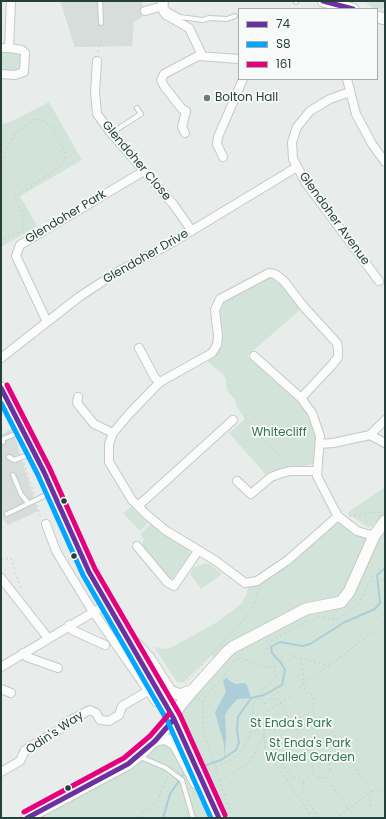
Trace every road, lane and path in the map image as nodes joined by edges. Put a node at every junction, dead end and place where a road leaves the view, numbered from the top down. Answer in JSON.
{"nodes":[{"id":1,"x":11,"y":1,"type":"edge"},
{"id":2,"x":100,"y":1,"type":"edge"},
{"id":3,"x":323,"y":1,"type":"edge"},
{"id":4,"x":162,"y":3,"type":"edge"},
{"id":5,"x":348,"y":8,"type":"edge"},
{"id":6,"x":145,"y":11,"type":"dead end"},
{"id":7,"x":235,"y":16,"type":"dead end"},
{"id":8,"x":101,"y":23,"type":"dead end"},
{"id":9,"x":100,"y":40,"type":"dead end"},
{"id":10,"x":5,"y":48,"type":"edge"},
{"id":11,"x":98,"y":52,"type":"dead end"},
{"id":12,"x":202,"y":55,"type":"junction"},
{"id":13,"x":238,"y":59,"type":"edge"},
{"id":14,"x":97,"y":61,"type":"dead end"},
{"id":15,"x":1,"y":74,"type":"edge"},
{"id":16,"x":243,"y":80,"type":"edge"},
{"id":17,"x":347,"y":80,"type":"edge"},
{"id":18,"x":350,"y":92,"type":"junction"},
{"id":19,"x":137,"y":108,"type":"dead end"},
{"id":20,"x":111,"y":133,"type":"junction"},
{"id":21,"x":185,"y":133,"type":"dead end"},
{"id":22,"x":223,"y":158,"type":"dead end"},
{"id":23,"x":385,"y":162,"type":"edge"},
{"id":24,"x":297,"y":167,"type":"junction"},
{"id":25,"x":1,"y":168,"type":"edge"},
{"id":26,"x":144,"y":171,"type":"junction"},
{"id":27,"x":24,"y":227,"type":"junction"},
{"id":28,"x":28,"y":230,"type":"dead end"},
{"id":29,"x":192,"y":231,"type":"junction"},
{"id":30,"x":1,"y":241,"type":"edge"},
{"id":31,"x":379,"y":281,"type":"dead end"},
{"id":32,"x":47,"y":322,"type":"junction"},
{"id":33,"x":139,"y":348,"type":"dead end"},
{"id":34,"x":254,"y":356,"type":"dead end"},
{"id":35,"x":1,"y":358,"type":"edge"},
{"id":36,"x":160,"y":382,"type":"junction"},
{"id":37,"x":1,"y":388,"type":"edge"},
{"id":38,"x":78,"y":397,"type":"dead end"},
{"id":39,"x":300,"y":398,"type":"junction"},
{"id":40,"x":233,"y":420,"type":"dead end"},
{"id":41,"x":245,"y":420,"type":"dead end"},
{"id":42,"x":385,"y":420,"type":"edge"},
{"id":43,"x":24,"y":430,"type":"junction"},
{"id":44,"x":113,"y":433,"type":"junction"},
{"id":45,"x":370,"y":435,"type":"junction"},
{"id":46,"x":3,"y":442,"type":"dead end"},
{"id":47,"x":385,"y":443,"type":"edge"},
{"id":48,"x":320,"y":444,"type":"junction"},
{"id":49,"x":35,"y":453,"type":"junction"},
{"id":50,"x":23,"y":457,"type":"junction"},
{"id":51,"x":9,"y":458,"type":"dead end"},
{"id":52,"x":286,"y":463,"type":"dead end"},
{"id":53,"x":317,"y":471,"type":"junction"},
{"id":54,"x":13,"y":475,"type":"dead end"},
{"id":55,"x":237,"y":481,"type":"dead end"},
{"id":56,"x":53,"y":492,"type":"junction"},
{"id":57,"x":36,"y":500,"type":"junction"},
{"id":58,"x":28,"y":503,"type":"junction"},
{"id":59,"x":138,"y":506,"type":"junction"},
{"id":60,"x":7,"y":514,"type":"dead end"},
{"id":61,"x":385,"y":514,"type":"edge"},
{"id":62,"x":342,"y":516,"type":"junction"},
{"id":63,"x":385,"y":521,"type":"edge"},
{"id":64,"x":43,"y":522,"type":"joint"},
{"id":65,"x":374,"y":536,"type":"junction"},
{"id":66,"x":137,"y":546,"type":"dead end"},
{"id":67,"x":198,"y":551,"type":"junction"},
{"id":68,"x":1,"y":560,"type":"edge"},
{"id":69,"x":385,"y":564,"type":"edge"},
{"id":70,"x":1,"y":578,"type":"edge"},
{"id":71,"x":385,"y":579,"type":"edge"},
{"id":72,"x":371,"y":581,"type":"junction"},
{"id":73,"x":258,"y":584,"type":"dead end"},
{"id":74,"x":21,"y":589,"type":"dead end"},
{"id":75,"x":107,"y":604,"type":"junction"},
{"id":76,"x":93,"y":612,"type":"junction"},
{"id":77,"x":316,"y":616,"type":"dead end"},
{"id":78,"x":309,"y":618,"type":"dead end"},
{"id":79,"x":385,"y":622,"type":"edge"},
{"id":80,"x":70,"y":625,"type":"junction"},
{"id":81,"x":121,"y":628,"type":"junction"},
{"id":82,"x":48,"y":638,"type":"junction"},
{"id":83,"x":105,"y":645,"type":"dead end"},
{"id":84,"x":23,"y":653,"type":"junction"},
{"id":85,"x":301,"y":658,"type":"junction"},
{"id":86,"x":275,"y":662,"type":"junction"},
{"id":87,"x":329,"y":666,"type":"junction"},
{"id":88,"x":1,"y":667,"type":"edge"},
{"id":89,"x":58,"y":668,"type":"dead end"},
{"id":90,"x":304,"y":682,"type":"junction"},
{"id":91,"x":1,"y":689,"type":"edge"},
{"id":92,"x":148,"y":691,"type":"junction"},
{"id":93,"x":191,"y":691,"type":"junction"},
{"id":94,"x":279,"y":692,"type":"dead end"},
{"id":95,"x":11,"y":693,"type":"dead end"},
{"id":96,"x":258,"y":698,"type":"junction"},
{"id":97,"x":272,"y":700,"type":"junction"},
{"id":98,"x":156,"y":702,"type":"dead end"},
{"id":99,"x":203,"y":702,"type":"junction"},
{"id":100,"x":279,"y":703,"type":"junction"},
{"id":101,"x":174,"y":719,"type":"junction"},
{"id":102,"x":291,"y":724,"type":"junction"},
{"id":103,"x":293,"y":727,"type":"junction"},
{"id":104,"x":264,"y":735,"type":"junction"},
{"id":105,"x":154,"y":741,"type":"junction"},
{"id":106,"x":341,"y":756,"type":"junction"},
{"id":107,"x":143,"y":758,"type":"dead end"},
{"id":108,"x":316,"y":762,"type":"junction"},
{"id":109,"x":328,"y":764,"type":"junction"},
{"id":110,"x":216,"y":767,"type":"junction"},
{"id":111,"x":170,"y":770,"type":"junction"},
{"id":112,"x":1,"y":772,"type":"edge"},
{"id":113,"x":314,"y":774,"type":"junction"},
{"id":114,"x":326,"y":776,"type":"junction"},
{"id":115,"x":302,"y":781,"type":"junction"},
{"id":116,"x":220,"y":782,"type":"junction"},
{"id":117,"x":371,"y":792,"type":"junction"},
{"id":118,"x":385,"y":794,"type":"edge"},
{"id":119,"x":210,"y":799,"type":"junction"},
{"id":120,"x":370,"y":807,"type":"dead end"},
{"id":121,"x":348,"y":810,"type":"junction"},
{"id":122,"x":27,"y":818,"type":"edge"},
{"id":123,"x":140,"y":818,"type":"edge"},
{"id":124,"x":193,"y":818,"type":"edge"},
{"id":125,"x":219,"y":818,"type":"edge"},
{"id":126,"x":235,"y":818,"type":"edge"},
{"id":127,"x":313,"y":818,"type":"edge"},
{"id":128,"x":319,"y":818,"type":"edge"},
{"id":129,"x":336,"y":818,"type":"edge"}],
"edges":[{"from":1,"to":10,"type":"street"},
{"from":2,"to":8,"type":"lane"},
{"from":3,"to":5,"type":"street"},
{"from":4,"to":6,"type":"street"},
{"from":4,"to":7,"type":"lane"},
{"from":4,"to":12,"type":"street"},
{"from":9,"to":11,"type":"path"},
{"from":10,"to":15,"type":"street"},
{"from":12,"to":13,"type":"street"},
{"from":12,"to":21,"type":"street"},
{"from":14,"to":20,"type":"street","name":"Glendoher Close"},
{"from":16,"to":22,"type":"street"},
{"from":17,"to":18,"type":"street"},
{"from":18,"to":23,"type":"street"},
{"from":18,"to":24,"type":"street","name":"Glendoher Avenue"},
{"from":19,"to":20,"type":"lane"},
{"from":20,"to":26,"type":"street","name":"Glendoher Close"},
{"from":24,"to":29,"type":"street","name":"Glendoher Drive"},
{"from":24,"to":31,"type":"street","name":"Glendoher Avenue"},
{"from":25,"to":27,"type":"path"},
{"from":26,"to":29,"type":"street","name":"Glendoher Close"},
{"from":26,"to":32,"type":"street","name":"Glendoher Park"},
{"from":27,"to":28,"type":"path"},
{"from":27,"to":30,"type":"path"},
{"from":29,"to":32,"type":"street","name":"Glendoher Drive"},
{"from":32,"to":35,"type":"street","name":"Glendoher Drive"},
{"from":33,"to":36,"type":"street"},
{"from":34,"to":39,"type":"street"},
{"from":36,"to":39,"type":"street"},
{"from":36,"to":44,"type":"street"},
{"from":37,"to":43,"type":"street"},
{"from":38,"to":44,"type":"street"},
{"from":39,"to":48,"type":"street"},
{"from":40,"to":59,"type":"street"},
{"from":41,"to":52,"type":"path"},
{"from":42,"to":45,"type":"street"},
{"from":43,"to":46,"type":"lane"},
{"from":43,"to":49,"type":"street"},
{"from":44,"to":59,"type":"street"},
{"from":45,"to":47,"type":"street"},
{"from":45,"to":48,"type":"street"},
{"from":48,"to":53,"type":"street"},
{"from":49,"to":50,"type":"lane"},
{"from":49,"to":56,"type":"street"},
{"from":50,"to":51,"type":"lane"},
{"from":50,"to":57,"type":"path"},
{"from":53,"to":55,"type":"street"},
{"from":53,"to":62,"type":"street"},
{"from":54,"to":58,"type":"lane"},
{"from":56,"to":57,"type":"lane"},
{"from":56,"to":75,"type":"street"},
{"from":57,"to":58,"type":"lane"},
{"from":57,"to":64,"type":"path"},
{"from":58,"to":60,"type":"lane"},
{"from":59,"to":67,"type":"street"},
{"from":61,"to":62,"type":"path"},
{"from":62,"to":65,"type":"street"},
{"from":62,"to":67,"type":"street"},
{"from":63,"to":65,"type":"street"},
{"from":64,"to":76,"type":"street"},
{"from":65,"to":93,"type":"street"},
{"from":66,"to":67,"type":"street"},
{"from":68,"to":74,"type":"path"},
{"from":69,"to":72,"type":"path"},
{"from":70,"to":82,"type":"street"},
{"from":71,"to":72,"type":"path"},
{"from":72,"to":77,"type":"path"},
{"from":73,"to":93,"type":"path"},
{"from":75,"to":76,"type":"street"},
{"from":75,"to":81,"type":"street"},
{"from":76,"to":80,"type":"street"},
{"from":76,"to":92,"type":"street"},
{"from":78,"to":86,"type":"path"},
{"from":79,"to":87,"type":"path"},
{"from":80,"to":82,"type":"street"},
{"from":80,"to":83,"type":"street"},
{"from":81,"to":93,"type":"street"},
{"from":81,"to":101,"type":"street"},
{"from":82,"to":84,"type":"street"},
{"from":84,"to":88,"type":"street"},
{"from":84,"to":89,"type":"street"},
{"from":85,"to":86,"type":"path"},
{"from":85,"to":87,"type":"path"},
{"from":85,"to":90,"type":"path"},
{"from":86,"to":96,"type":"path"},
{"from":86,"to":99,"type":"path"},
{"from":87,"to":90,"type":"path"},
{"from":90,"to":100,"type":"path"},
{"from":90,"to":102,"type":"path"},
{"from":91,"to":95,"type":"street"},
{"from":92,"to":98,"type":"street"},
{"from":92,"to":112,"type":"street","name":"Odin's Way"},
{"from":93,"to":99,"type":"path"},
{"from":93,"to":101,"type":"street"},
{"from":94,"to":97,"type":"path"},
{"from":96,"to":97,"type":"path"},
{"from":96,"to":110,"type":"path"},
{"from":97,"to":100,"type":"path"},
{"from":99,"to":110,"type":"path"},
{"from":100,"to":102,"type":"path"},
{"from":100,"to":104,"type":"path"},
{"from":101,"to":105,"type":"street"},
{"from":101,"to":119,"type":"street"},
{"from":102,"to":103,"type":"path"},
{"from":103,"to":106,"type":"path"},
{"from":103,"to":108,"type":"path"},
{"from":103,"to":115,"type":"path"},
{"from":104,"to":116,"type":"path"},
{"from":104,"to":127,"type":"path"},
{"from":105,"to":119,"type":"street"},
{"from":105,"to":122,"type":"street"},
{"from":106,"to":109,"type":"path"},
{"from":106,"to":117,"type":"path"},
{"from":107,"to":111,"type":"lane"},
{"from":108,"to":109,"type":"path"},
{"from":108,"to":113,"type":"path"},
{"from":109,"to":114,"type":"path"},
{"from":110,"to":116,"type":"path"},
{"from":111,"to":123,"type":"path"},
{"from":111,"to":124,"type":"lane"},
{"from":113,"to":114,"type":"path"},
{"from":113,"to":115,"type":"path"},
{"from":114,"to":121,"type":"path"},
{"from":115,"to":128,"type":"path"},
{"from":116,"to":126,"type":"path"},
{"from":117,"to":118,"type":"path"},
{"from":117,"to":120,"type":"path"},
{"from":117,"to":121,"type":"path"},
{"from":119,"to":125,"type":"street"},
{"from":121,"to":129,"type":"path"}]}
